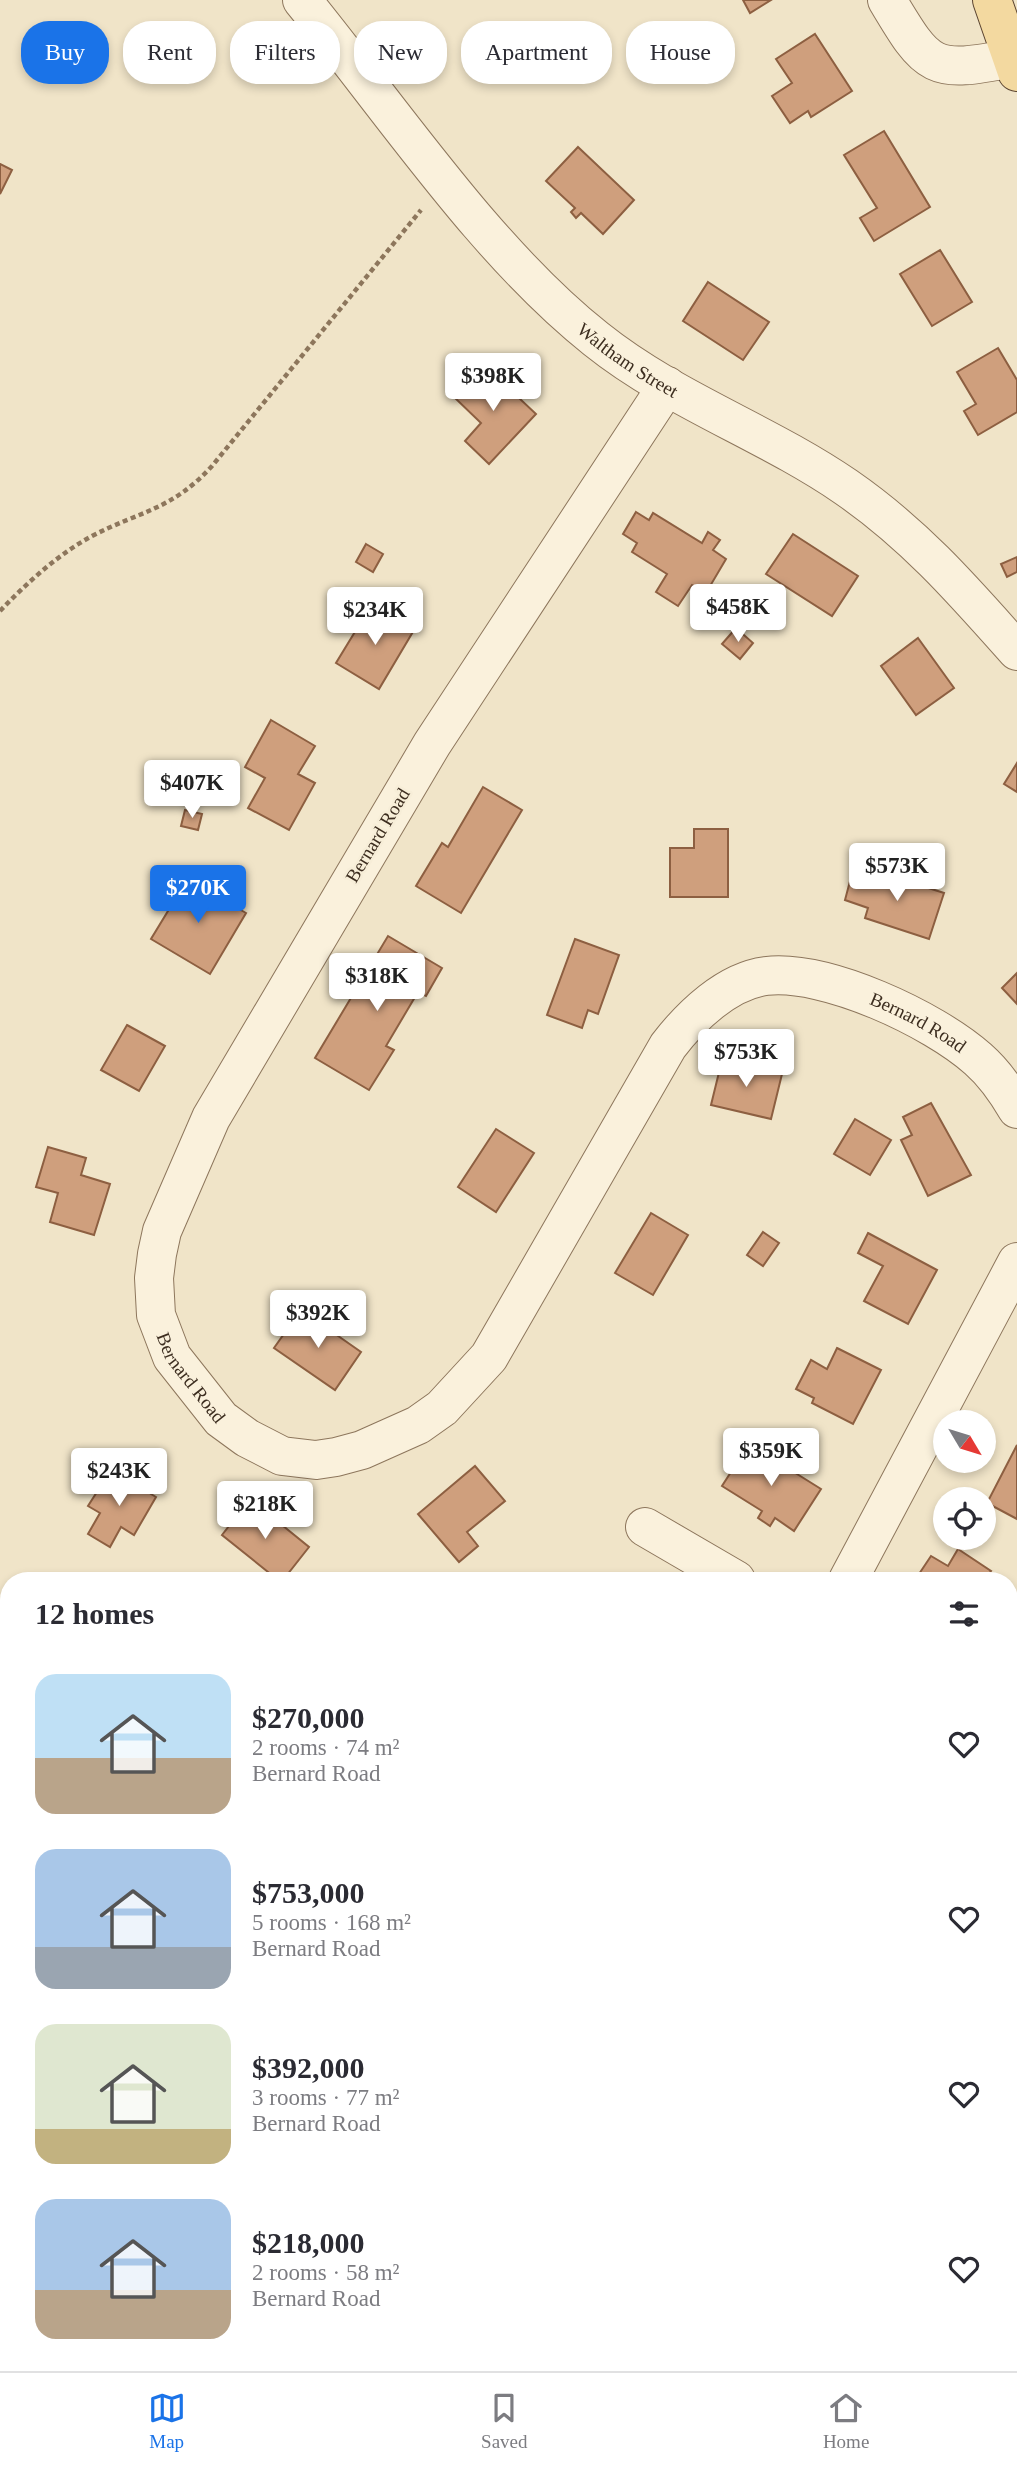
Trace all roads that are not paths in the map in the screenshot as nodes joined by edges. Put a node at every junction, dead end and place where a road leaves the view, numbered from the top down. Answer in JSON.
{"nodes":[{"id":1,"x":302,"y":0,"type":"edge"},
{"id":2,"x":887,"y":0,"type":"edge"},
{"id":3,"x":992,"y":0,"type":"edge"},
{"id":4,"x":1014,"y":65,"type":"edge"},
{"id":5,"x":667,"y":386,"type":"junction"},
{"id":6,"x":1017,"y":650,"type":"edge"},
{"id":7,"x":1017,"y":1109,"type":"edge"},
{"id":8,"x":1017,"y":1262,"type":"edge"},
{"id":9,"x":645,"y":1527,"type":"dead end"},
{"id":10,"x":722,"y":1572,"type":"edge"},
{"id":11,"x":852,"y":1572,"type":"edge"}],
"edges":[{"from":1,"to":5,"type":"street","name":"Waltham Street"},
{"from":2,"to":4,"type":"street"},
{"from":3,"to":4,"type":"main road"},
{"from":5,"to":6,"type":"street","name":"Waltham Street"},
{"from":5,"to":7,"type":"street","name":"Bernard Road"},
{"from":8,"to":11,"type":"street"},
{"from":9,"to":10,"type":"street"}]}
